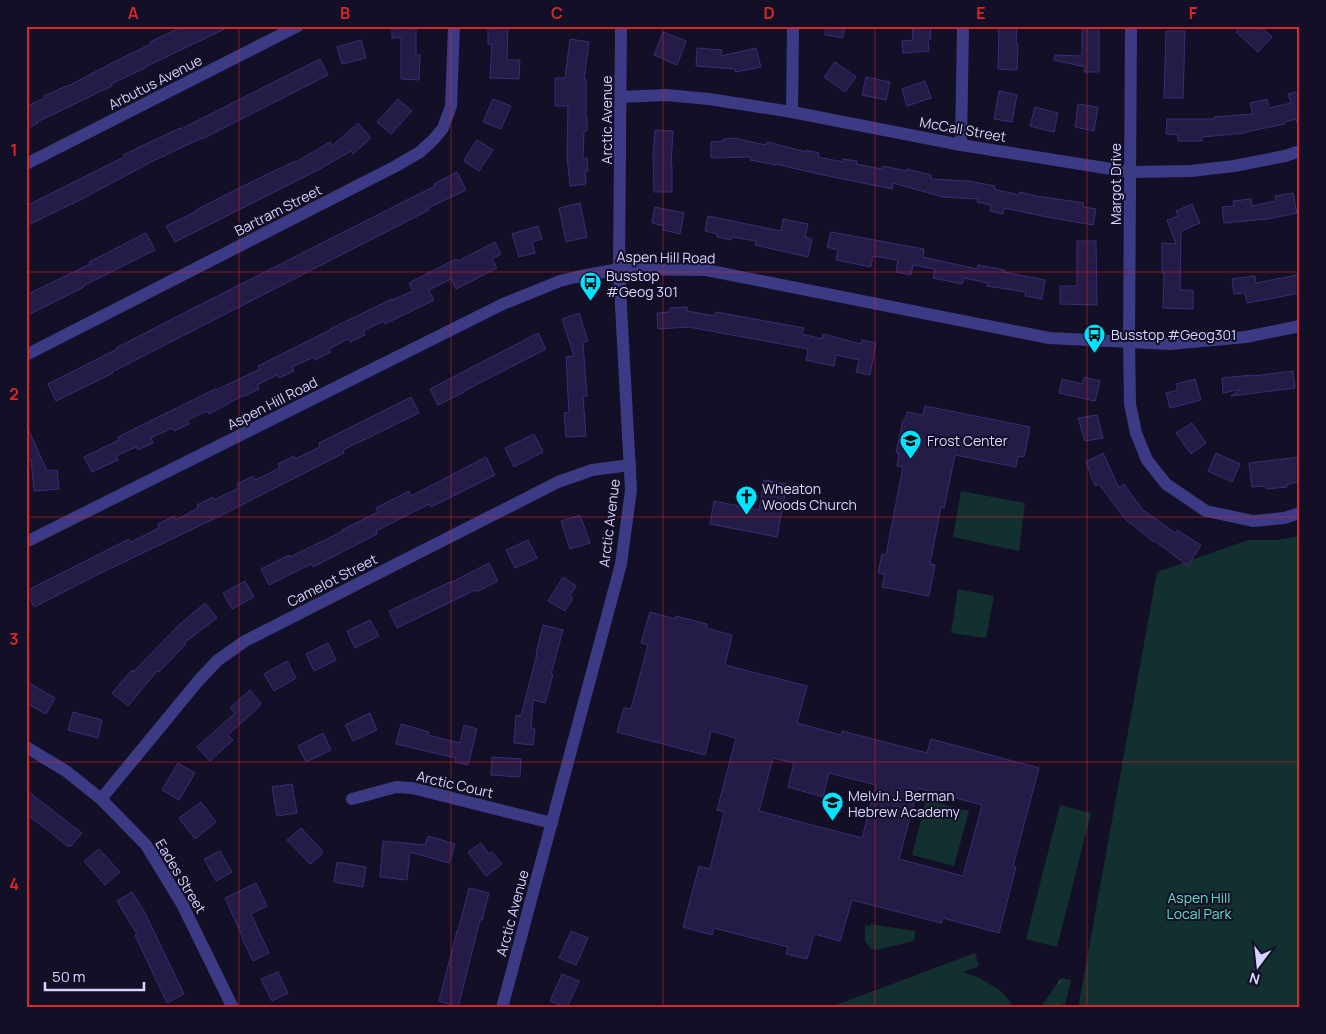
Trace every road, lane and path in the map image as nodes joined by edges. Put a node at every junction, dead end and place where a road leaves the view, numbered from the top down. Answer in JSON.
{"nodes":[{"id":1,"x":298,"y":26,"type":"edge"},
{"id":2,"x":454,"y":26,"type":"edge"},
{"id":3,"x":621,"y":26,"type":"edge"},
{"id":4,"x":793,"y":26,"type":"edge"},
{"id":5,"x":963,"y":26,"type":"edge"},
{"id":6,"x":1131,"y":26,"type":"edge"},
{"id":7,"x":621,"y":97,"type":"junction"},
{"id":8,"x":792,"y":112,"type":"junction"},
{"id":9,"x":961,"y":145,"type":"junction"},
{"id":10,"x":1300,"y":151,"type":"edge"},
{"id":11,"x":26,"y":164,"type":"edge"},
{"id":12,"x":1130,"y":172,"type":"junction"},
{"id":13,"x":619,"y":269,"type":"junction"},
{"id":14,"x":1300,"y":326,"type":"edge"},
{"id":15,"x":1129,"y":342,"type":"junction"},
{"id":16,"x":26,"y":355,"type":"edge"},
{"id":17,"x":630,"y":465,"type":"junction"},
{"id":18,"x":1300,"y":513,"type":"edge"},
{"id":19,"x":26,"y":542,"type":"edge"},
{"id":20,"x":26,"y":747,"type":"edge"},
{"id":21,"x":101,"y":799,"type":"junction"},
{"id":22,"x":352,"y":800,"type":"dead end"},
{"id":23,"x":552,"y":823,"type":"junction"},
{"id":24,"x":233,"y":1008,"type":"edge"},
{"id":25,"x":502,"y":1008,"type":"edge"}],
"edges":[{"from":1,"to":11,"type":"street","name":"Arbutus Avenue"},
{"from":2,"to":16,"type":"street","name":"Bartram Street"},
{"from":3,"to":7,"type":"street","name":"Arctic Avenue"},
{"from":4,"to":8,"type":"street"},
{"from":5,"to":9,"type":"street"},
{"from":6,"to":12,"type":"street","name":"Margot Drive"},
{"from":7,"to":8,"type":"street","name":"McCall Street"},
{"from":7,"to":13,"type":"street","name":"Arctic Avenue"},
{"from":8,"to":9,"type":"street","name":"McCall Street"},
{"from":9,"to":12,"type":"street","name":"McCall Street"},
{"from":10,"to":12,"type":"street","name":"McCall Street"},
{"from":12,"to":15,"type":"street","name":"Margot Drive"},
{"from":13,"to":15,"type":"street","name":"Aspen Hill Road"},
{"from":13,"to":17,"type":"street","name":"Arctic Avenue"},
{"from":13,"to":19,"type":"street","name":"Aspen Hill Road"},
{"from":14,"to":15,"type":"street","name":"Aspen Hill Road"},
{"from":15,"to":18,"type":"street","name":"Margot Drive"},
{"from":17,"to":21,"type":"street","name":"Camelot Street"},
{"from":17,"to":23,"type":"street","name":"Arctic Avenue"},
{"from":20,"to":21,"type":"street","name":"Eades Street"},
{"from":21,"to":24,"type":"street","name":"Eades Street"},
{"from":22,"to":23,"type":"street","name":"Arctic Court"},
{"from":23,"to":25,"type":"street","name":"Arctic Avenue"}]}
